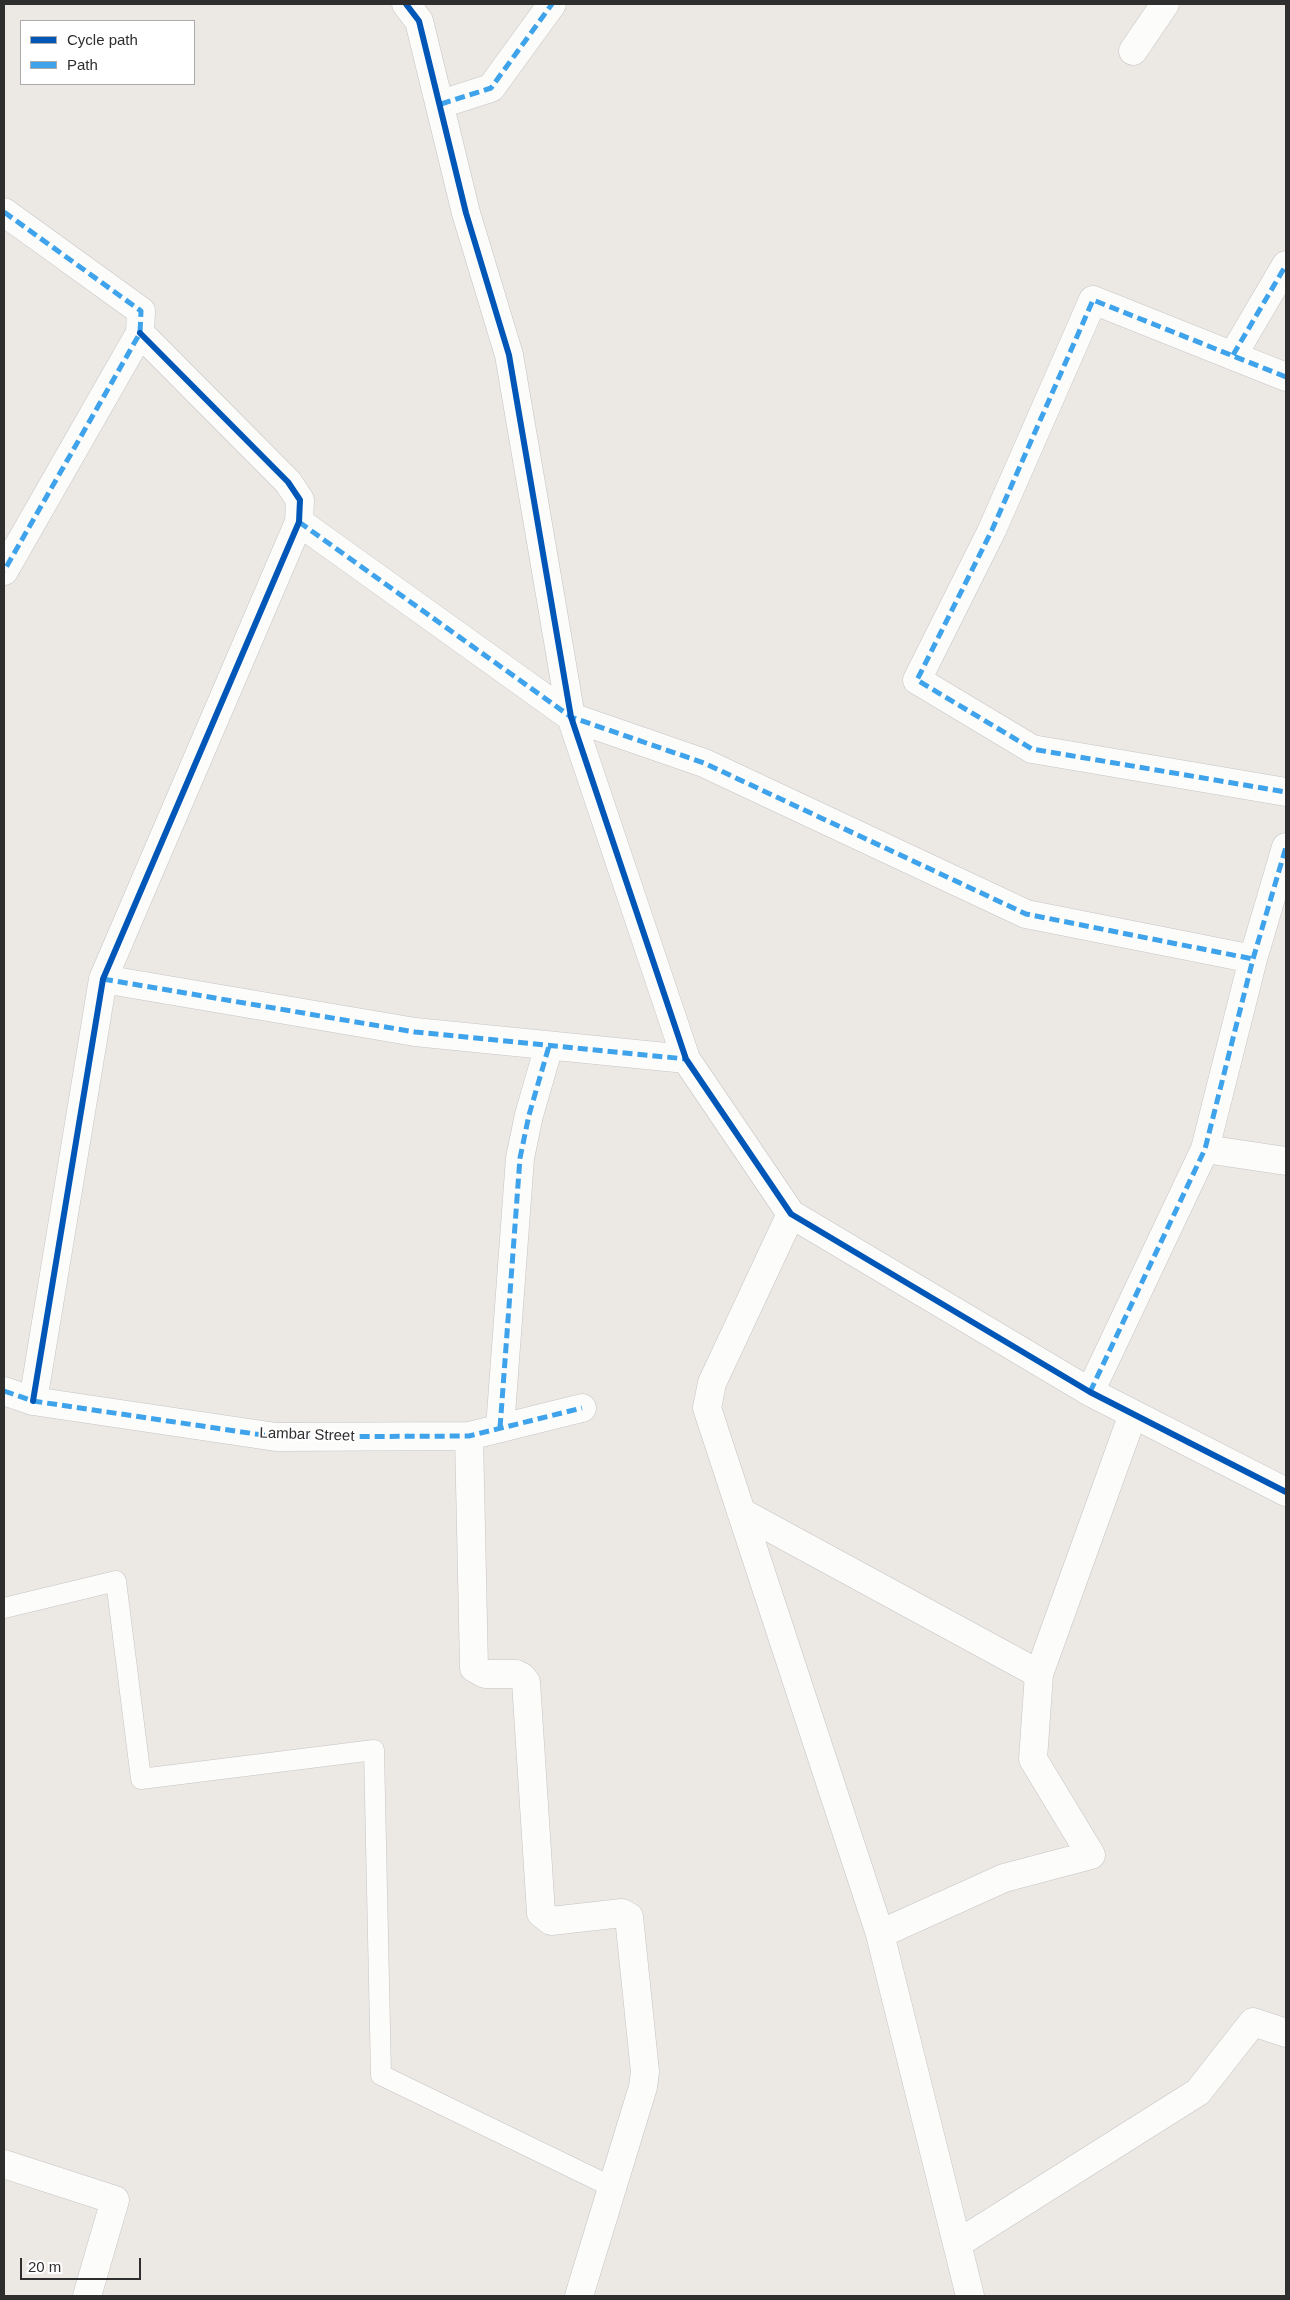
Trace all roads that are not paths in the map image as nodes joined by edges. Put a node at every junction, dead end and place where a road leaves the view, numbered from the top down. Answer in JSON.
{"nodes":[{"id":1,"x":406,"y":4,"type":"edge"},
{"id":2,"x":552,"y":4,"type":"edge"},
{"id":3,"x":1165,"y":4,"type":"edge"},
{"id":4,"x":1133,"y":52,"type":"dead end"},
{"id":5,"x":440,"y":104,"type":"junction"},
{"id":6,"x":4,"y":212,"type":"edge"},
{"id":7,"x":1286,"y":265,"type":"edge"},
{"id":8,"x":140,"y":333,"type":"junction"},
{"id":9,"x":1232,"y":355,"type":"junction"},
{"id":10,"x":1286,"y":377,"type":"edge"},
{"id":11,"x":299,"y":522,"type":"junction"},
{"id":12,"x":4,"y":571,"type":"edge"},
{"id":13,"x":571,"y":718,"type":"junction"},
{"id":14,"x":1286,"y":792,"type":"edge"},
{"id":15,"x":1286,"y":847,"type":"edge"},
{"id":16,"x":1253,"y":959,"type":"junction"},
{"id":17,"x":103,"y":979,"type":"junction"},
{"id":18,"x":549,"y":1046,"type":"junction"},
{"id":19,"x":686,"y":1060,"type":"junction"},
{"id":20,"x":1205,"y":1150,"type":"junction"},
{"id":21,"x":1286,"y":1161,"type":"edge"},
{"id":22,"x":791,"y":1214,"type":"junction"},
{"id":23,"x":4,"y":1391,"type":"edge"},
{"id":24,"x":1090,"y":1392,"type":"junction"},
{"id":25,"x":33,"y":1401,"type":"junction"},
{"id":26,"x":582,"y":1408,"type":"dead end"},
{"id":27,"x":1133,"y":1414,"type":"junction"},
{"id":28,"x":500,"y":1428,"type":"junction"},
{"id":29,"x":469,"y":1436,"type":"junction"},
{"id":30,"x":1286,"y":1492,"type":"edge"},
{"id":31,"x":741,"y":1512,"type":"junction"},
{"id":32,"x":4,"y":1608,"type":"edge"},
{"id":33,"x":1039,"y":1674,"type":"junction"},
{"id":34,"x":880,"y":1934,"type":"junction"},
{"id":35,"x":1286,"y":2034,"type":"edge"},
{"id":36,"x":4,"y":2164,"type":"edge"},
{"id":37,"x":612,"y":2187,"type":"junction"},
{"id":38,"x":957,"y":2244,"type":"junction"},
{"id":39,"x":87,"y":2296,"type":"edge"},
{"id":40,"x":579,"y":2296,"type":"edge"},
{"id":41,"x":970,"y":2296,"type":"edge"}],
"edges":[{"from":1,"to":5,"type":"street"},
{"from":2,"to":5,"type":"street"},
{"from":3,"to":4,"type":"street"},
{"from":5,"to":13,"type":"street"},
{"from":6,"to":8,"type":"street"},
{"from":7,"to":9,"type":"street"},
{"from":8,"to":11,"type":"street"},
{"from":8,"to":12,"type":"street"},
{"from":9,"to":10,"type":"street"},
{"from":9,"to":14,"type":"street"},
{"from":11,"to":13,"type":"street"},
{"from":11,"to":17,"type":"street"},
{"from":13,"to":16,"type":"street"},
{"from":13,"to":19,"type":"street"},
{"from":15,"to":16,"type":"street"},
{"from":16,"to":20,"type":"street"},
{"from":17,"to":18,"type":"street"},
{"from":17,"to":25,"type":"street"},
{"from":18,"to":19,"type":"street"},
{"from":18,"to":28,"type":"street"},
{"from":19,"to":22,"type":"street"},
{"from":20,"to":21,"type":"street"},
{"from":20,"to":24,"type":"street"},
{"from":22,"to":24,"type":"street"},
{"from":22,"to":31,"type":"street"},
{"from":23,"to":25,"type":"street","name":"Lambar Street"},
{"from":24,"to":27,"type":"street"},
{"from":25,"to":29,"type":"street","name":"Lambar Street"},
{"from":26,"to":28,"type":"street","name":"Lambar Street"},
{"from":27,"to":30,"type":"street"},
{"from":27,"to":33,"type":"street"},
{"from":28,"to":29,"type":"street","name":"Lambar Street"},
{"from":29,"to":37,"type":"street"},
{"from":31,"to":33,"type":"street"},
{"from":31,"to":34,"type":"street"},
{"from":32,"to":37,"type":"lane"},
{"from":33,"to":34,"type":"street"},
{"from":34,"to":38,"type":"street"},
{"from":35,"to":38,"type":"street"},
{"from":36,"to":39,"type":"street"},
{"from":37,"to":40,"type":"street"},
{"from":38,"to":41,"type":"street"}]}
